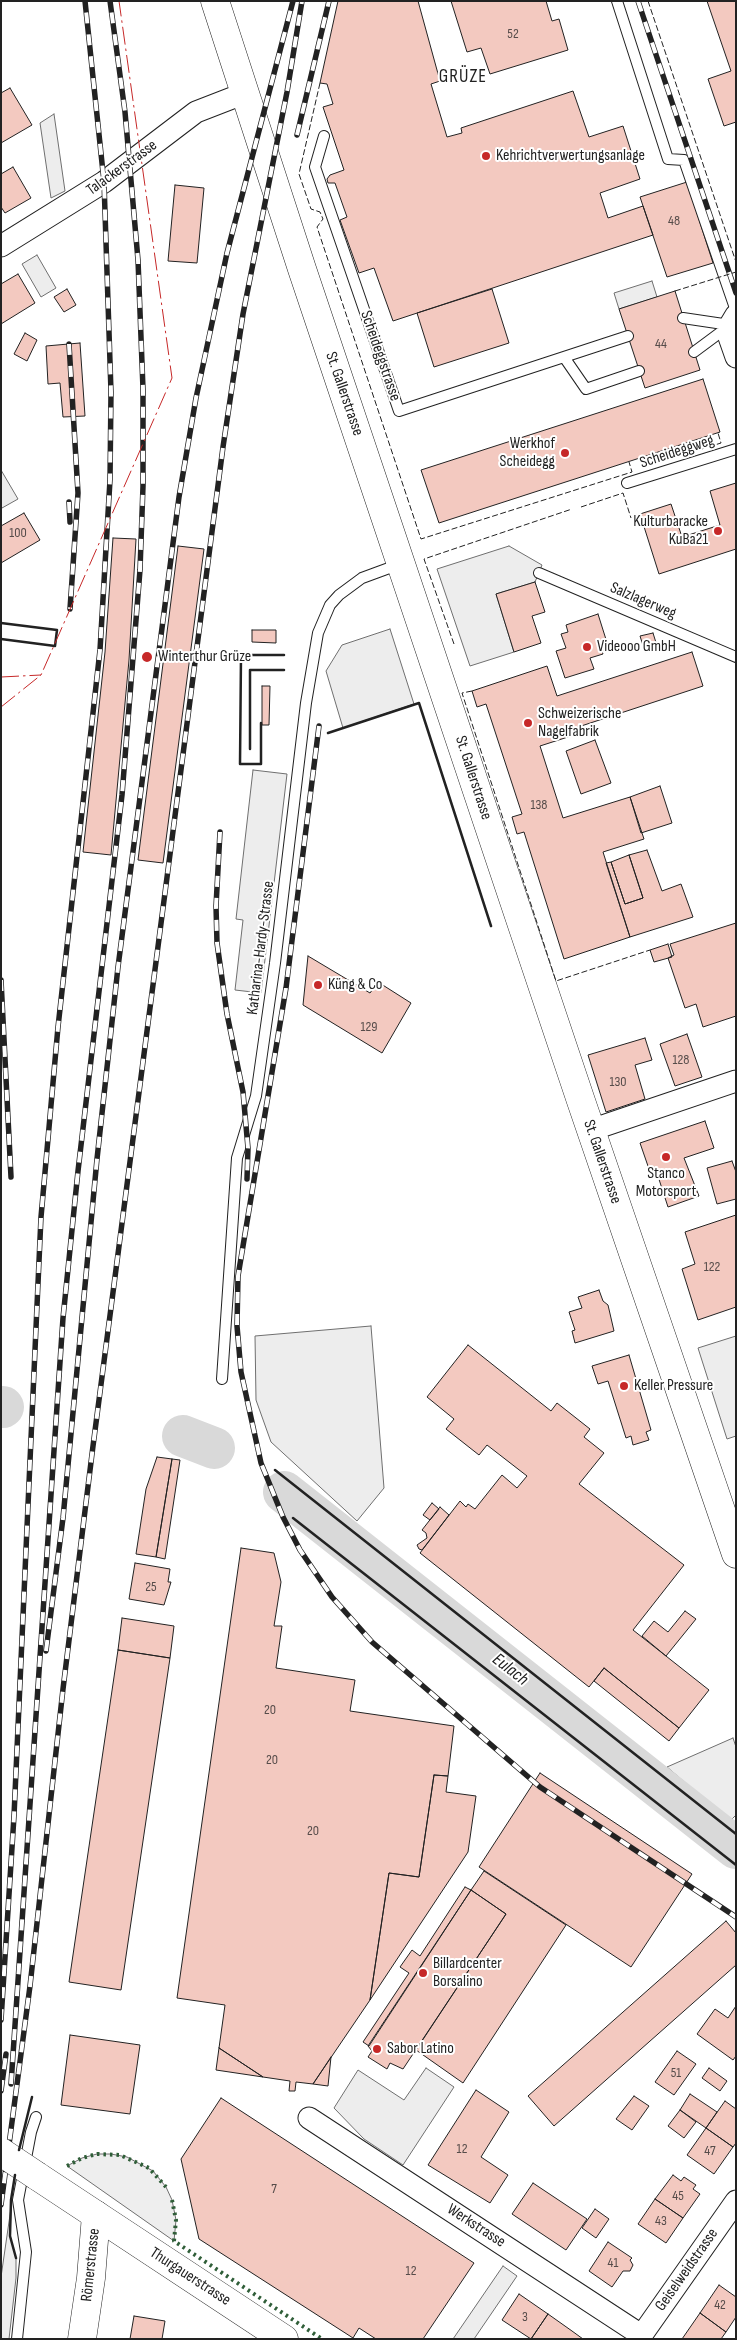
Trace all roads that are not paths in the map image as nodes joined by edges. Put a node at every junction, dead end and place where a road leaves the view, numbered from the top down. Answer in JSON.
{"nodes":[{"id":1,"x":215,"y":1,"type":"edge"},
{"id":2,"x":617,"y":1,"type":"edge"},
{"id":3,"x":244,"y":93,"type":"junction"},
{"id":4,"x":324,"y":136,"type":"dead end"},
{"id":5,"x":1,"y":246,"type":"edge"},
{"id":6,"x":734,"y":317,"type":"edge"},
{"id":7,"x":683,"y":318,"type":"dead end"},
{"id":8,"x":628,"y":336,"type":"dead end"},
{"id":9,"x":694,"y":352,"type":"dead end"},
{"id":10,"x":564,"y":357,"type":"junction"},
{"id":11,"x":736,"y":357,"type":"edge"},
{"id":12,"x":639,"y":371,"type":"dead end"},
{"id":13,"x":736,"y":449,"type":"edge"},
{"id":14,"x":627,"y":483,"type":"dead end"},
{"id":15,"x":402,"y":564,"type":"junction"},
{"id":16,"x":539,"y":573,"type":"dead end"},
{"id":17,"x":736,"y":656,"type":"edge"},
{"id":18,"x":736,"y":1081,"type":"edge"},
{"id":19,"x":590,"y":1130,"type":"junction"},
{"id":20,"x":222,"y":1379,"type":"dead end"},
{"id":21,"x":736,"y":1554,"type":"edge"},
{"id":22,"x":36,"y":2117,"type":"dead end"},
{"id":23,"x":309,"y":2118,"type":"dead end"},
{"id":24,"x":1,"y":2152,"type":"edge"},
{"id":25,"x":736,"y":2200,"type":"edge"},
{"id":26,"x":96,"y":2215,"type":"junction"},
{"id":27,"x":640,"y":2337,"type":"edge"},
{"id":28,"x":17,"y":2339,"type":"edge"},
{"id":29,"x":82,"y":2339,"type":"edge"},
{"id":30,"x":284,"y":2339,"type":"edge"}],
"edges":[{"from":1,"to":3,"type":"main road","name":"St. Gallerstrasse"},
{"from":2,"to":6,"type":"lane"},
{"from":3,"to":5,"type":"street","name":"Talackerstrasse"},
{"from":3,"to":15,"type":"main road","name":"St. Gallerstrasse"},
{"from":4,"to":10,"type":"lane","name":"Scheideggstrasse"},
{"from":6,"to":7,"type":"lane"},
{"from":6,"to":9,"type":"lane"},
{"from":6,"to":11,"type":"street"},
{"from":8,"to":10,"type":"lane","name":"Scheideggstrasse"},
{"from":10,"to":12,"type":"lane"},
{"from":13,"to":14,"type":"lane","name":"Scheideggweg"},
{"from":15,"to":19,"type":"main road","name":"St. Gallerstrasse"},
{"from":15,"to":20,"type":"lane","name":"Katharina-Hardy-Strasse"},
{"from":16,"to":17,"type":"lane","name":"Salzlagerweg"},
{"from":18,"to":19,"type":"street"},
{"from":19,"to":21,"type":"main road","name":"St. Gallerstrasse"},
{"from":22,"to":28,"type":"lane"},
{"from":23,"to":27,"type":"street","name":"Werkstrasse"},
{"from":24,"to":26,"type":"main road","name":"Römerstrasse","bridge":true},
{"from":25,"to":27,"type":"street","name":"Geiselweidstrasse"},
{"from":26,"to":29,"type":"main road","name":"Römerstrasse"},
{"from":26,"to":30,"type":"main road","name":"Thurgauerstrasse"}]}
